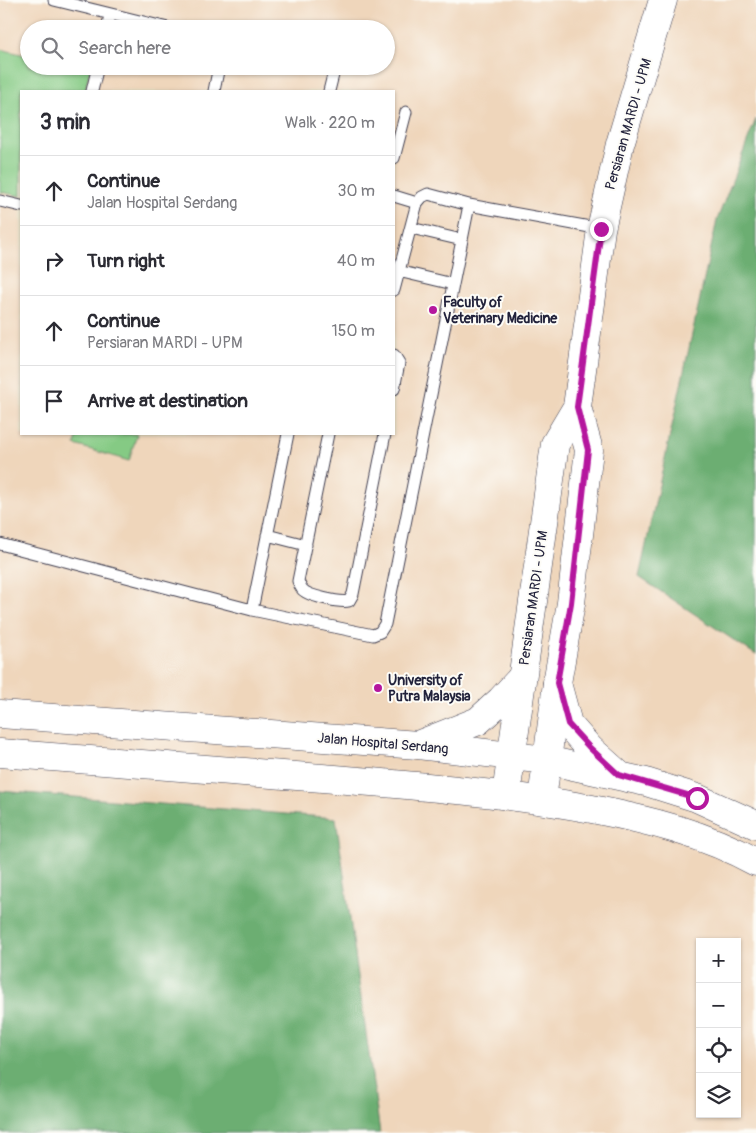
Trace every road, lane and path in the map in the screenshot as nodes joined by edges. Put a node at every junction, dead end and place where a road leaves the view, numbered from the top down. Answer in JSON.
{"nodes":[{"id":1,"x":54,"y":0,"type":"edge"},
{"id":2,"x":664,"y":7,"type":"edge"},
{"id":3,"x":110,"y":15,"type":"junction"},
{"id":4,"x":109,"y":20,"type":"edge"},
{"id":5,"x":132,"y":20,"type":"edge"},
{"id":6,"x":96,"y":75,"type":"edge"},
{"id":7,"x":217,"y":75,"type":"edge"},
{"id":8,"x":333,"y":75,"type":"edge"},
{"id":9,"x":92,"y":90,"type":"edge"},
{"id":10,"x":214,"y":90,"type":"edge"},
{"id":11,"x":329,"y":90,"type":"edge"},
{"id":12,"x":406,"y":112,"type":"dead end"},
{"id":13,"x":395,"y":154,"type":"edge"},
{"id":14,"x":395,"y":196,"type":"edge"},
{"id":15,"x":0,"y":201,"type":"edge"},
{"id":16,"x":417,"y":203,"type":"junction"},
{"id":17,"x":468,"y":205,"type":"junction"},
{"id":18,"x":20,"y":206,"type":"edge"},
{"id":19,"x":410,"y":228,"type":"junction"},
{"id":20,"x":601,"y":229,"type":"junction"},
{"id":21,"x":462,"y":240,"type":"junction"},
{"id":22,"x":398,"y":271,"type":"junction"},
{"id":23,"x":453,"y":284,"type":"junction"},
{"id":24,"x":395,"y":285,"type":"edge"},
{"id":25,"x":395,"y":356,"type":"edge"},
{"id":26,"x":395,"y":384,"type":"edge"},
{"id":27,"x":577,"y":407,"type":"junction"},
{"id":28,"x":288,"y":435,"type":"edge"},
{"id":29,"x":328,"y":435,"type":"edge"},
{"id":30,"x":385,"y":435,"type":"edge"},
{"id":31,"x":267,"y":535,"type":"junction"},
{"id":32,"x":0,"y":544,"type":"edge"},
{"id":33,"x":306,"y":545,"type":"junction"},
{"id":34,"x":252,"y":610,"type":"junction"},
{"id":35,"x":522,"y":677,"type":"junction"},
{"id":36,"x":557,"y":683,"type":"junction"},
{"id":37,"x":0,"y":714,"type":"edge"},
{"id":38,"x":418,"y":745,"type":"junction"},
{"id":39,"x":0,"y":753,"type":"edge"},
{"id":40,"x":511,"y":756,"type":"junction"},
{"id":41,"x":546,"y":760,"type":"junction"},
{"id":42,"x":619,"y":775,"type":"junction"},
{"id":43,"x":506,"y":795,"type":"junction"},
{"id":44,"x":542,"y":800,"type":"junction"},
{"id":45,"x":756,"y":825,"type":"edge"},
{"id":46,"x":756,"y":862,"type":"edge"}],
"edges":[{"from":1,"to":3,"type":"lane"},
{"from":2,"to":20,"type":"main road","name":"Persiaran MARDI - UPM"},
{"from":3,"to":4,"type":"lane"},
{"from":3,"to":5,"type":"lane"},
{"from":6,"to":9,"type":"lane"},
{"from":7,"to":10,"type":"lane"},
{"from":8,"to":11,"type":"lane"},
{"from":12,"to":13,"type":"lane"},
{"from":14,"to":16,"type":"lane"},
{"from":15,"to":18,"type":"lane"},
{"from":16,"to":17,"type":"lane"},
{"from":16,"to":19,"type":"lane"},
{"from":17,"to":20,"type":"lane"},
{"from":17,"to":21,"type":"lane"},
{"from":19,"to":21,"type":"lane"},
{"from":19,"to":22,"type":"lane"},
{"from":20,"to":27,"type":"main road","name":"Persiaran MARDI - UPM"},
{"from":21,"to":23,"type":"lane"},
{"from":22,"to":23,"type":"lane"},
{"from":22,"to":24,"type":"lane"},
{"from":23,"to":34,"type":"lane"},
{"from":25,"to":26,"type":"lane"},
{"from":27,"to":35,"type":"main road","name":"Persiaran MARDI - UPM"},
{"from":27,"to":36,"type":"main road","name":"Persiaran MARDI - UPM"},
{"from":28,"to":31,"type":"lane"},
{"from":29,"to":33,"type":"lane"},
{"from":30,"to":33,"type":"lane"},
{"from":31,"to":33,"type":"lane"},
{"from":31,"to":34,"type":"lane"},
{"from":32,"to":34,"type":"lane"},
{"from":35,"to":38,"type":"main road"},
{"from":35,"to":40,"type":"main road","name":"Persiaran MARDI - UPM"},
{"from":36,"to":41,"type":"main road","name":"Persiaran MARDI - UPM"},
{"from":36,"to":42,"type":"main road"},
{"from":37,"to":38,"type":"main road","name":"Jalan Hospital Serdang"},
{"from":38,"to":40,"type":"main road","name":"Jalan Hospital Serdang"},
{"from":39,"to":43,"type":"main road"},
{"from":40,"to":41,"type":"main road","name":"Jalan Hospital Serdang"},
{"from":40,"to":43,"type":"main road","name":"Persiaran MARDI - UPM"},
{"from":41,"to":42,"type":"main road","name":"Jalan Hospital Serdang"},
{"from":41,"to":44,"type":"main road","name":"Persiaran MARDI - UPM"},
{"from":42,"to":45,"type":"main road","name":"Jalan Hospital Serdang"},
{"from":43,"to":44,"type":"main road"},
{"from":44,"to":46,"type":"main road"}]}
